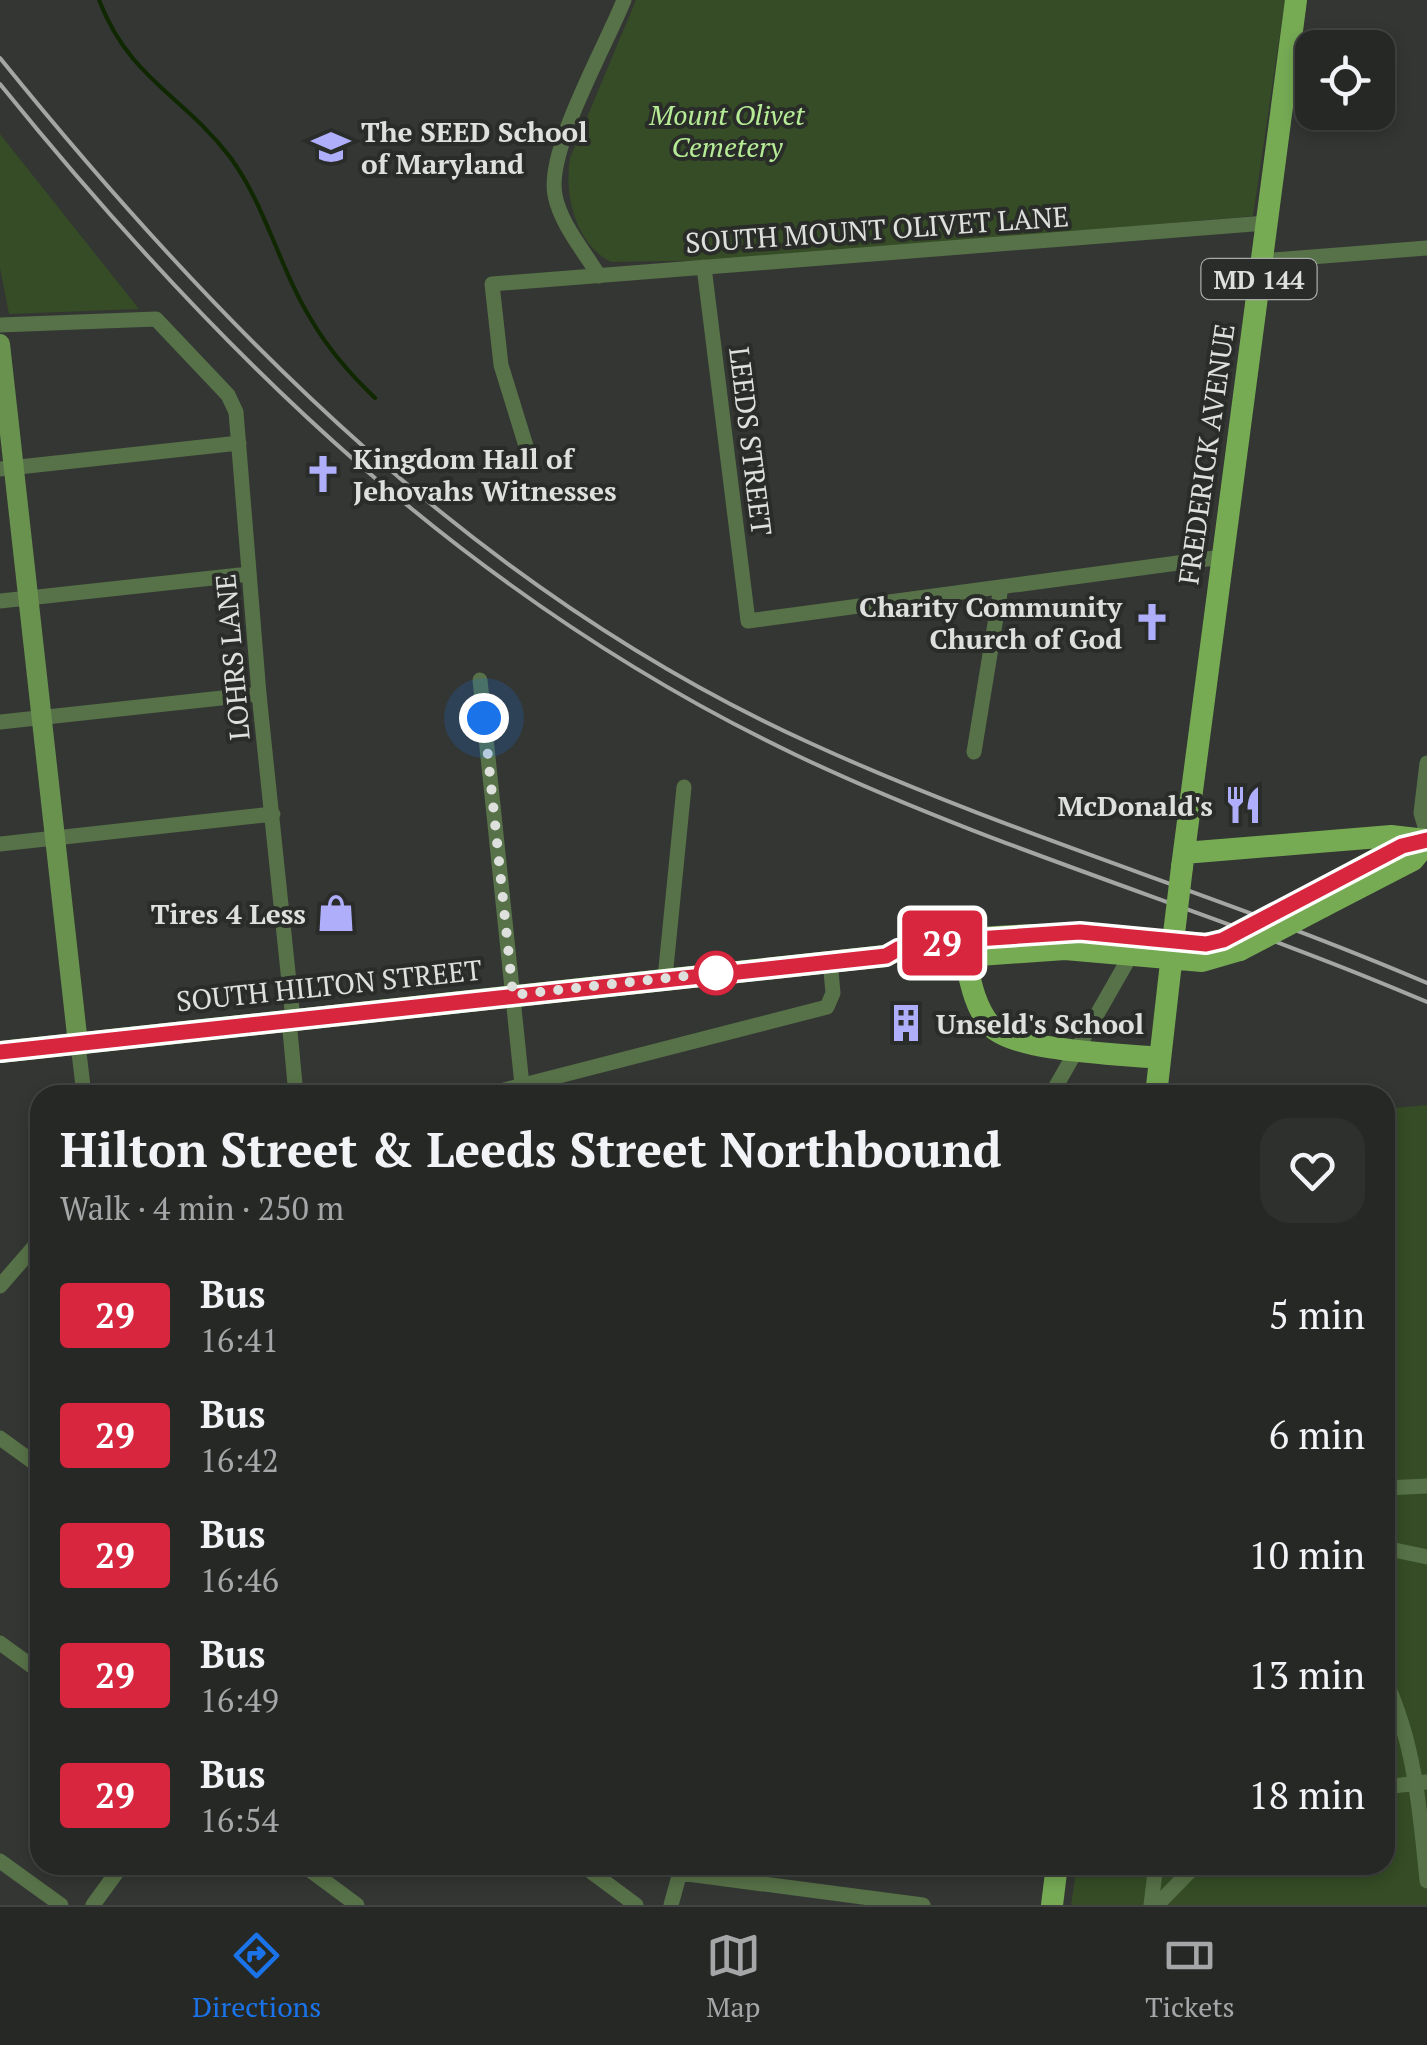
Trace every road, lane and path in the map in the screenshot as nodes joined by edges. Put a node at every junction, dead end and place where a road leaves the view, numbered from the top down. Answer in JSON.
{"nodes":[{"id":1,"x":624,"y":0,"type":"edge"},
{"id":2,"x":1296,"y":0,"type":"edge"},
{"id":3,"x":1266,"y":224,"type":"junction"},
{"id":4,"x":1427,"y":248,"type":"edge"},
{"id":5,"x":1261,"y":262,"type":"junction"},
{"id":6,"x":704,"y":268,"type":"junction"},
{"id":7,"x":599,"y":276,"type":"junction"},
{"id":8,"x":0,"y":325,"type":"edge"},
{"id":9,"x":0,"y":344,"type":"edge"},
{"id":10,"x":239,"y":444,"type":"junction"},
{"id":11,"x":526,"y":446,"type":"dead end"},
{"id":12,"x":7,"y":469,"type":"edge"},
{"id":13,"x":1222,"y":558,"type":"junction"},
{"id":14,"x":249,"y":574,"type":"junction"},
{"id":15,"x":1001,"y":587,"type":"junction"},
{"id":16,"x":28,"y":598,"type":"junction"},
{"id":17,"x":0,"y":601,"type":"edge"},
{"id":18,"x":480,"y":680,"type":"dead end"},
{"id":19,"x":259,"y":694,"type":"junction"},
{"id":20,"x":42,"y":718,"type":"junction"},
{"id":21,"x":0,"y":722,"type":"edge"},
{"id":22,"x":974,"y":752,"type":"dead end"},
{"id":23,"x":1427,"y":764,"type":"edge"},
{"id":24,"x":684,"y":787,"type":"dead end"},
{"id":25,"x":273,"y":814,"type":"junction"},
{"id":26,"x":55,"y":838,"type":"junction"},
{"id":27,"x":1427,"y":839,"type":"edge"},
{"id":28,"x":0,"y":844,"type":"edge"},
{"id":29,"x":1183,"y":860,"type":"junction"},
{"id":30,"x":963,"y":948,"type":"junction"},
{"id":31,"x":1172,"y":951,"type":"junction"},
{"id":32,"x":1132,"y":953,"type":"junction"},
{"id":33,"x":830,"y":960,"type":"junction"},
{"id":34,"x":666,"y":978,"type":"junction"},
{"id":35,"x":513,"y":995,"type":"junction"},
{"id":36,"x":291,"y":1020,"type":"junction"},
{"id":37,"x":78,"y":1044,"type":"junction"},
{"id":38,"x":1078,"y":1048,"type":"junction"},
{"id":39,"x":0,"y":1052,"type":"edge"},
{"id":40,"x":1160,"y":1058,"type":"junction"},
{"id":41,"x":83,"y":1085,"type":"edge"},
{"id":42,"x":295,"y":1085,"type":"edge"},
{"id":43,"x":522,"y":1085,"type":"joint"},
{"id":44,"x":1056,"y":1085,"type":"edge"},
{"id":45,"x":1157,"y":1085,"type":"edge"},
{"id":46,"x":30,"y":1255,"type":"edge"},
{"id":47,"x":0,"y":1286,"type":"edge"},
{"id":48,"x":0,"y":1438,"type":"edge"},
{"id":49,"x":30,"y":1460,"type":"edge"},
{"id":50,"x":1427,"y":1486,"type":"edge"},
{"id":51,"x":1395,"y":1488,"type":"edge"},
{"id":52,"x":1395,"y":1550,"type":"edge"},
{"id":53,"x":1427,"y":1557,"type":"edge"},
{"id":54,"x":0,"y":1642,"type":"edge"},
{"id":55,"x":30,"y":1664,"type":"edge"},
{"id":56,"x":1395,"y":1707,"type":"edge"},
{"id":57,"x":1424,"y":1778,"type":"edge"},
{"id":58,"x":1395,"y":1785,"type":"edge"},
{"id":59,"x":0,"y":1861,"type":"edge"},
{"id":60,"x":115,"y":1875,"type":"edge"},
{"id":61,"x":316,"y":1875,"type":"edge"},
{"id":62,"x":596,"y":1875,"type":"edge"},
{"id":63,"x":679,"y":1875,"type":"edge"},
{"id":64,"x":721,"y":1875,"type":"edge"},
{"id":65,"x":1056,"y":1875,"type":"edge"},
{"id":66,"x":1156,"y":1875,"type":"edge"},
{"id":67,"x":1186,"y":1875,"type":"edge"},
{"id":68,"x":1427,"y":1881,"type":"edge"},
{"id":69,"x":60,"y":1905,"type":"edge"},
{"id":70,"x":93,"y":1905,"type":"edge"},
{"id":71,"x":357,"y":1905,"type":"edge"},
{"id":72,"x":636,"y":1905,"type":"edge"},
{"id":73,"x":671,"y":1905,"type":"edge"},
{"id":74,"x":923,"y":1905,"type":"edge"},
{"id":75,"x":1052,"y":1905,"type":"edge"},
{"id":76,"x":1154,"y":1905,"type":"edge"}],
"edges":[{"from":1,"to":7,"type":"street"},
{"from":2,"to":3,"type":"main road","name":"FREDERICK AVENUE","number":"MD 144"},
{"from":3,"to":5,"type":"main road","name":"FREDERICK AVENUE","number":"MD 144"},
{"from":3,"to":6,"type":"street","name":"SOUTH MOUNT OLIVET LANE"},
{"from":4,"to":5,"type":"street"},
{"from":5,"to":13,"type":"main road","name":"FREDERICK AVENUE","number":"MD 144"},
{"from":6,"to":7,"type":"street","name":"SOUTH MOUNT OLIVET LANE"},
{"from":6,"to":15,"type":"street","name":"LEEDS STREET"},
{"from":7,"to":11,"type":"street","name":"SOUTH MOUNT OLIVET LANE"},
{"from":8,"to":10,"type":"street","name":"LOHRS LANE"},
{"from":9,"to":12,"type":"main road"},
{"from":10,"to":12,"type":"street"},
{"from":10,"to":14,"type":"street","name":"LOHRS LANE"},
{"from":12,"to":16,"type":"main road"},
{"from":13,"to":15,"type":"street"},
{"from":13,"to":29,"type":"main road","name":"FREDERICK AVENUE","number":"MD 144"},
{"from":14,"to":16,"type":"street"},
{"from":14,"to":19,"type":"street","name":"LOHRS LANE"},
{"from":15,"to":22,"type":"street"},
{"from":16,"to":17,"type":"street"},
{"from":16,"to":20,"type":"main road"},
{"from":18,"to":35,"type":"street"},
{"from":19,"to":20,"type":"street"},
{"from":19,"to":25,"type":"street","name":"LOHRS LANE"},
{"from":20,"to":21,"type":"street"},
{"from":20,"to":26,"type":"main road"},
{"from":23,"to":27,"type":"street"},
{"from":24,"to":34,"type":"street"},
{"from":25,"to":26,"type":"street"},
{"from":25,"to":36,"type":"street","name":"LOHRS LANE"},
{"from":26,"to":28,"type":"street"},
{"from":26,"to":37,"type":"main road"},
{"from":27,"to":29,"type":"main road"},
{"from":27,"to":31,"type":"main road","name":"SOUTH HILTON STREET","bridge":true},
{"from":29,"to":31,"type":"main road","name":"FREDERICK AVENUE","number":"MD 144","bridge":true},
{"from":30,"to":31,"type":"main road","name":"SOUTH HILTON STREET"},
{"from":30,"to":32,"type":"main road","name":"SOUTH HILTON STREET"},
{"from":30,"to":33,"type":"main road","name":"SOUTH HILTON STREET"},
{"from":30,"to":38,"type":"main road"},
{"from":31,"to":32,"type":"main road","name":"SOUTH HILTON STREET"},
{"from":31,"to":40,"type":"main road","name":"FREDERICK AVENUE","number":"MD 144"},
{"from":32,"to":38,"type":"street"},
{"from":33,"to":34,"type":"main road","name":"SOUTH HILTON STREET"},
{"from":33,"to":43,"type":"street"},
{"from":34,"to":35,"type":"main road","name":"SOUTH HILTON STREET"},
{"from":35,"to":36,"type":"main road","name":"SOUTH HILTON STREET"},
{"from":35,"to":43,"type":"street"},
{"from":36,"to":37,"type":"main road","name":"SOUTH HILTON STREET"},
{"from":36,"to":42,"type":"street","name":"LOHRS LANE"},
{"from":37,"to":39,"type":"main road","name":"SOUTH HILTON STREET"},
{"from":37,"to":41,"type":"street"},
{"from":38,"to":40,"type":"main road"},
{"from":38,"to":44,"type":"street"},
{"from":40,"to":45,"type":"main road","name":"FREDERICK AVENUE","number":"MD 144"},
{"from":46,"to":47,"type":"street"},
{"from":48,"to":49,"type":"street"},
{"from":50,"to":51,"type":"street"},
{"from":52,"to":53,"type":"street"},
{"from":54,"to":55,"type":"street"},
{"from":56,"to":57,"type":"street"},
{"from":57,"to":58,"type":"street"},
{"from":57,"to":68,"type":"street"},
{"from":59,"to":69,"type":"street"},
{"from":60,"to":70,"type":"street"},
{"from":61,"to":71,"type":"street"},
{"from":62,"to":72,"type":"street"},
{"from":63,"to":73,"type":"street"},
{"from":64,"to":74,"type":"street"},
{"from":65,"to":75,"type":"main road"},
{"from":66,"to":76,"type":"street"},
{"from":67,"to":76,"type":"street"}]}
